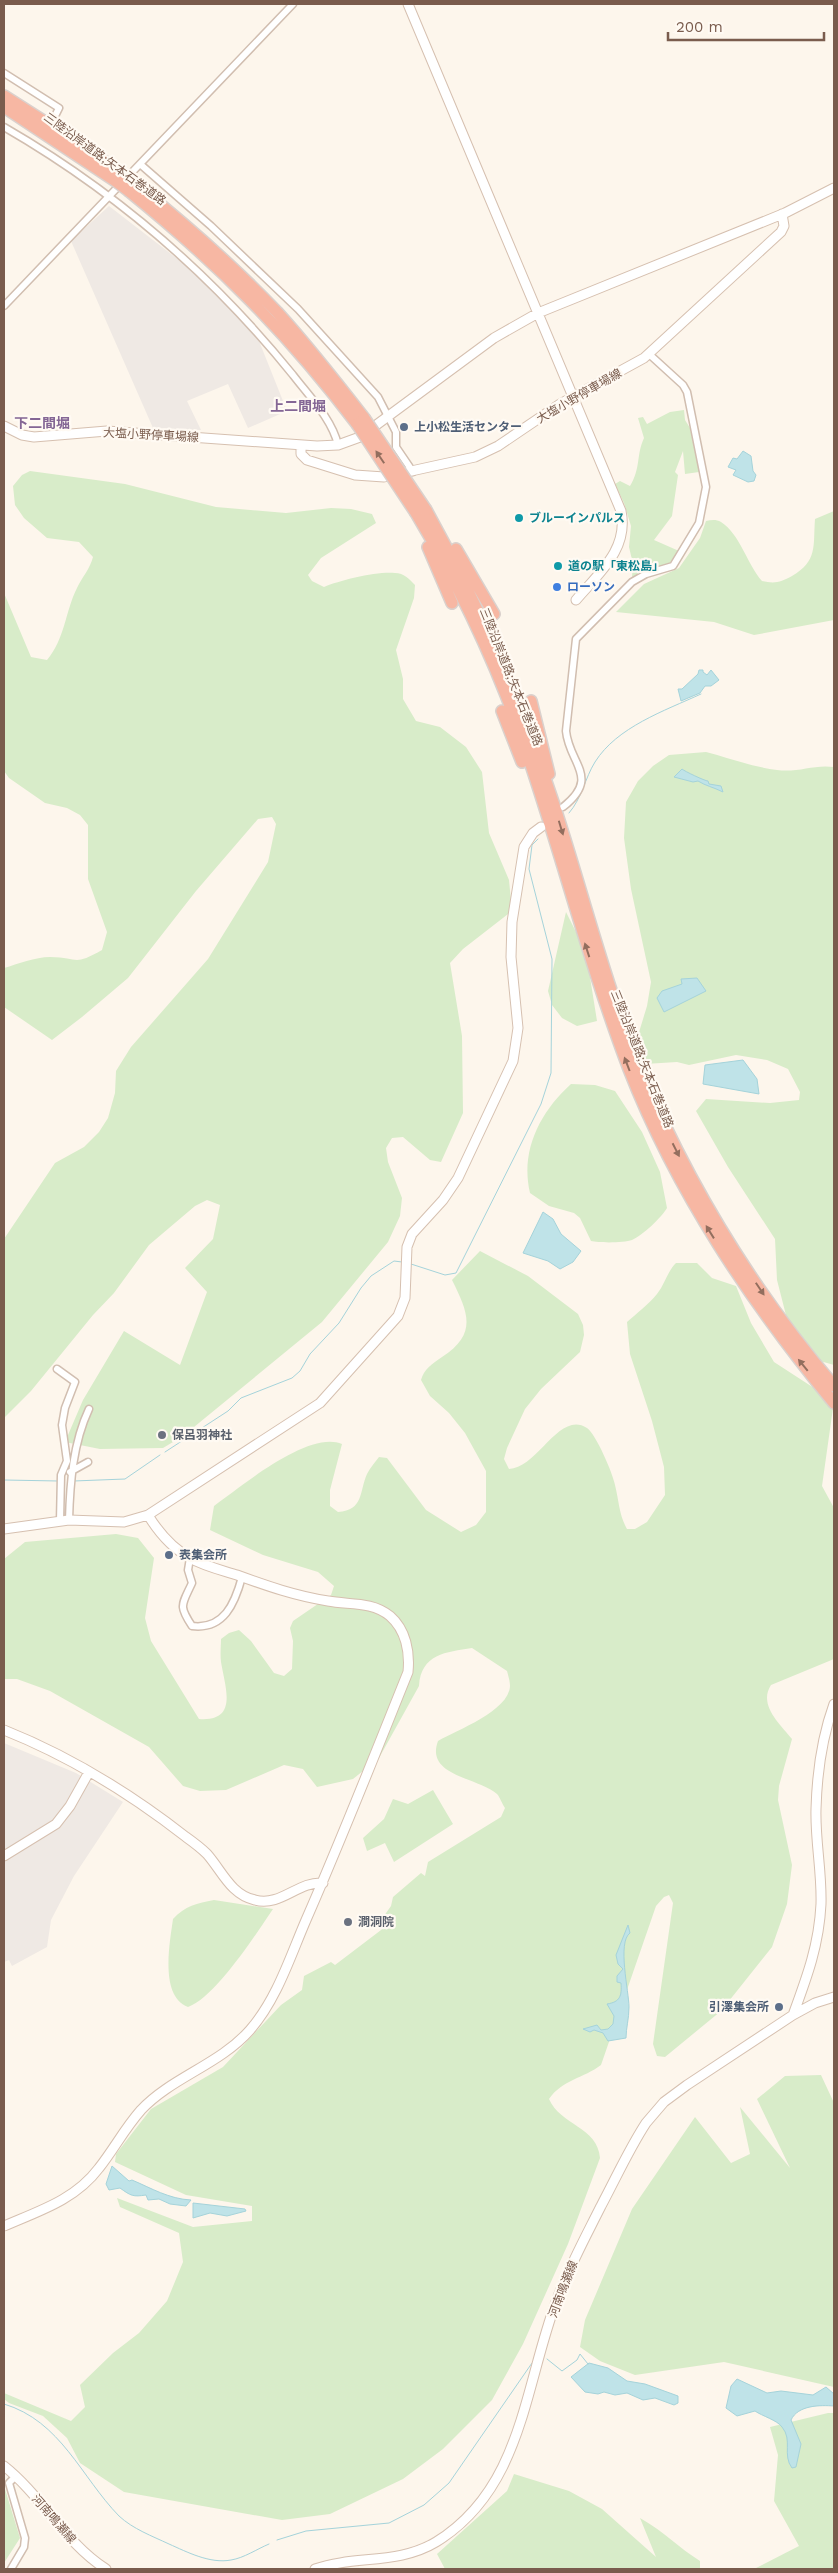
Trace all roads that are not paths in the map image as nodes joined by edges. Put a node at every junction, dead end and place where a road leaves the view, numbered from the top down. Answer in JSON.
{"nodes":[{"id":1,"x":293,"y":4,"type":"edge"},
{"id":2,"x":408,"y":4,"type":"edge"},
{"id":3,"x":4,"y":73,"type":"edge"},
{"id":4,"x":4,"y":96,"type":"edge"},
{"id":5,"x":4,"y":108,"type":"edge"},
{"id":6,"x":54,"y":118,"type":"dead end"},
{"id":7,"x":4,"y":127,"type":"edge"},
{"id":8,"x":41,"y":139,"type":"dead end"},
{"id":9,"x":37,"y":146,"type":"junction"},
{"id":10,"x":140,"y":164,"type":"junction"},
{"id":11,"x":120,"y":178,"type":"junction"},
{"id":12,"x":834,"y":188,"type":"edge"},
{"id":13,"x":109,"y":197,"type":"junction"},
{"id":14,"x":782,"y":214,"type":"junction"},
{"id":15,"x":4,"y":306,"type":"edge"},
{"id":16,"x":538,"y":313,"type":"junction"},
{"id":17,"x":649,"y":354,"type":"junction"},
{"id":18,"x":574,"y":397,"type":"junction"},
{"id":19,"x":388,"y":418,"type":"junction"},
{"id":20,"x":361,"y":421,"type":"junction"},
{"id":21,"x":4,"y":426,"type":"edge"},
{"id":22,"x":301,"y":445,"type":"junction"},
{"id":23,"x":338,"y":445,"type":"junction"},
{"id":24,"x":413,"y":472,"type":"junction"},
{"id":25,"x":424,"y":510,"type":"junction"},
{"id":26,"x":576,"y":600,"type":"dead end"},
{"id":27,"x":452,"y":603,"type":"dead end"},
{"id":28,"x":494,"y":614,"type":"dead end"},
{"id":29,"x":530,"y":701,"type":"dead end"},
{"id":30,"x":502,"y":711,"type":"dead end"},
{"id":31,"x":559,"y":807,"type":"junction"},
{"id":32,"x":541,"y":827,"type":"dead end"},
{"id":33,"x":568,"y":885,"type":"junction"},
{"id":34,"x":606,"y":995,"type":"junction"},
{"id":35,"x":651,"y":1107,"type":"junction"},
{"id":36,"x":56,"y":1369,"type":"dead end"},
{"id":37,"x":834,"y":1386,"type":"edge"},
{"id":38,"x":834,"y":1403,"type":"edge"},
{"id":39,"x":89,"y":1409,"type":"dead end"},
{"id":40,"x":88,"y":1462,"type":"dead end"},
{"id":41,"x":73,"y":1471,"type":"junction"},
{"id":42,"x":61,"y":1475,"type":"junction"},
{"id":43,"x":148,"y":1515,"type":"junction"},
{"id":44,"x":65,"y":1521,"type":"junction"},
{"id":45,"x":4,"y":1529,"type":"edge"},
{"id":46,"x":190,"y":1558,"type":"junction"},
{"id":47,"x":242,"y":1577,"type":"junction"},
{"id":48,"x":834,"y":1704,"type":"edge"},
{"id":49,"x":4,"y":1730,"type":"edge"},
{"id":50,"x":89,"y":1772,"type":"junction"},
{"id":51,"x":4,"y":1856,"type":"edge"},
{"id":52,"x":322,"y":1883,"type":"junction"},
{"id":53,"x":834,"y":1997,"type":"edge"},
{"id":54,"x":793,"y":2015,"type":"junction"},
{"id":55,"x":4,"y":2226,"type":"edge"},
{"id":56,"x":4,"y":2466,"type":"edge"},
{"id":57,"x":16,"y":2476,"type":"junction"},
{"id":58,"x":11,"y":2569,"type":"edge"},
{"id":59,"x":106,"y":2569,"type":"edge"},
{"id":60,"x":315,"y":2569,"type":"edge"}],
"edges":[{"from":1,"to":10,"type":"street"},
{"from":2,"to":16,"type":"street"},
{"from":3,"to":6,"type":"street"},
{"from":4,"to":11,"type":"highway","name":"三陸沿岸道路;矢本石巻道路"},
{"from":5,"to":11,"type":"highway","name":"三陸沿岸道路;矢本石巻道路"},
{"from":7,"to":9,"type":"street"},
{"from":8,"to":9,"type":"street"},
{"from":9,"to":13,"type":"street"},
{"from":10,"to":13,"type":"street"},
{"from":10,"to":19,"type":"street"},
{"from":11,"to":20,"type":"highway","name":"三陸沿岸道路;矢本石巻道路","bridge":true},
{"from":12,"to":14,"type":"street","name":"大塩小野停車場線"},
{"from":13,"to":15,"type":"street"},
{"from":13,"to":23,"type":"street"},
{"from":14,"to":16,"type":"street","name":"大塩小野停車場線"},
{"from":14,"to":17,"type":"street","name":"大塩小野停車場線"},
{"from":16,"to":18,"type":"street"},
{"from":16,"to":19,"type":"street","name":"大塩小野停車場線"},
{"from":17,"to":18,"type":"street","name":"大塩小野停車場線"},
{"from":17,"to":31,"type":"street"},
{"from":18,"to":24,"type":"street","name":"大塩小野停車場線"},
{"from":18,"to":26,"type":"street"},
{"from":19,"to":23,"type":"street","name":"大塩小野停車場線"},
{"from":19,"to":24,"type":"street"},
{"from":25,"to":20,"type":"highway","name":"三陸沿岸道路;矢本石巻道路","one_way":true,"bridge":true},
{"from":20,"to":25,"type":"highway","name":"三陸沿岸道路;矢本石巻道路","bridge":true},
{"from":21,"to":22,"type":"street","name":"大塩小野停車場線"},
{"from":22,"to":23,"type":"street","name":"大塩小野停車場線"},
{"from":22,"to":24,"type":"street","name":"大塩小野停車場線"},
{"from":25,"to":27,"type":"highway"},
{"from":25,"to":28,"type":"highway"},
{"from":25,"to":31,"type":"highway","name":"三陸沿岸道路;矢本石巻道路"},
{"from":25,"to":33,"type":"highway","name":"三陸沿岸道路;矢本石巻道路"},
{"from":29,"to":31,"type":"highway"},
{"from":30,"to":33,"type":"highway"},
{"from":31,"to":34,"type":"highway","name":"三陸沿岸道路;矢本石巻道路","one_way":true},
{"from":32,"to":43,"type":"street"},
{"from":34,"to":33,"type":"highway","name":"三陸沿岸道路;矢本石巻道路","one_way":true},
{"from":34,"to":35,"type":"highway","name":"三陸沿岸道路;矢本石巻道路"},
{"from":35,"to":37,"type":"highway","name":"三陸沿岸道路;矢本石巻道路","one_way":true},
{"from":38,"to":35,"type":"highway","name":"三陸沿岸道路;矢本石巻道路","one_way":true},
{"from":36,"to":42,"type":"street"},
{"from":39,"to":41,"type":"street"},
{"from":40,"to":41,"type":"street"},
{"from":41,"to":42,"type":"street"},
{"from":41,"to":44,"type":"street"},
{"from":42,"to":44,"type":"street"},
{"from":43,"to":44,"type":"street"},
{"from":43,"to":46,"type":"street"},
{"from":44,"to":45,"type":"street"},
{"from":46,"to":47,"type":"street"},
{"from":46,"to":47,"type":"street"},
{"from":47,"to":52,"type":"street"},
{"from":48,"to":54,"type":"street"},
{"from":49,"to":50,"type":"street"},
{"from":50,"to":51,"type":"street"},
{"from":50,"to":52,"type":"street"},
{"from":52,"to":55,"type":"street"},
{"from":53,"to":54,"type":"street","name":"河南鳴瀬線"},
{"from":54,"to":60,"type":"street","name":"河南鳴瀬線"},
{"from":56,"to":57,"type":"street","name":"河南鳴瀬線"},
{"from":57,"to":58,"type":"street"},
{"from":57,"to":59,"type":"street","name":"河南鳴瀬線"}]}
